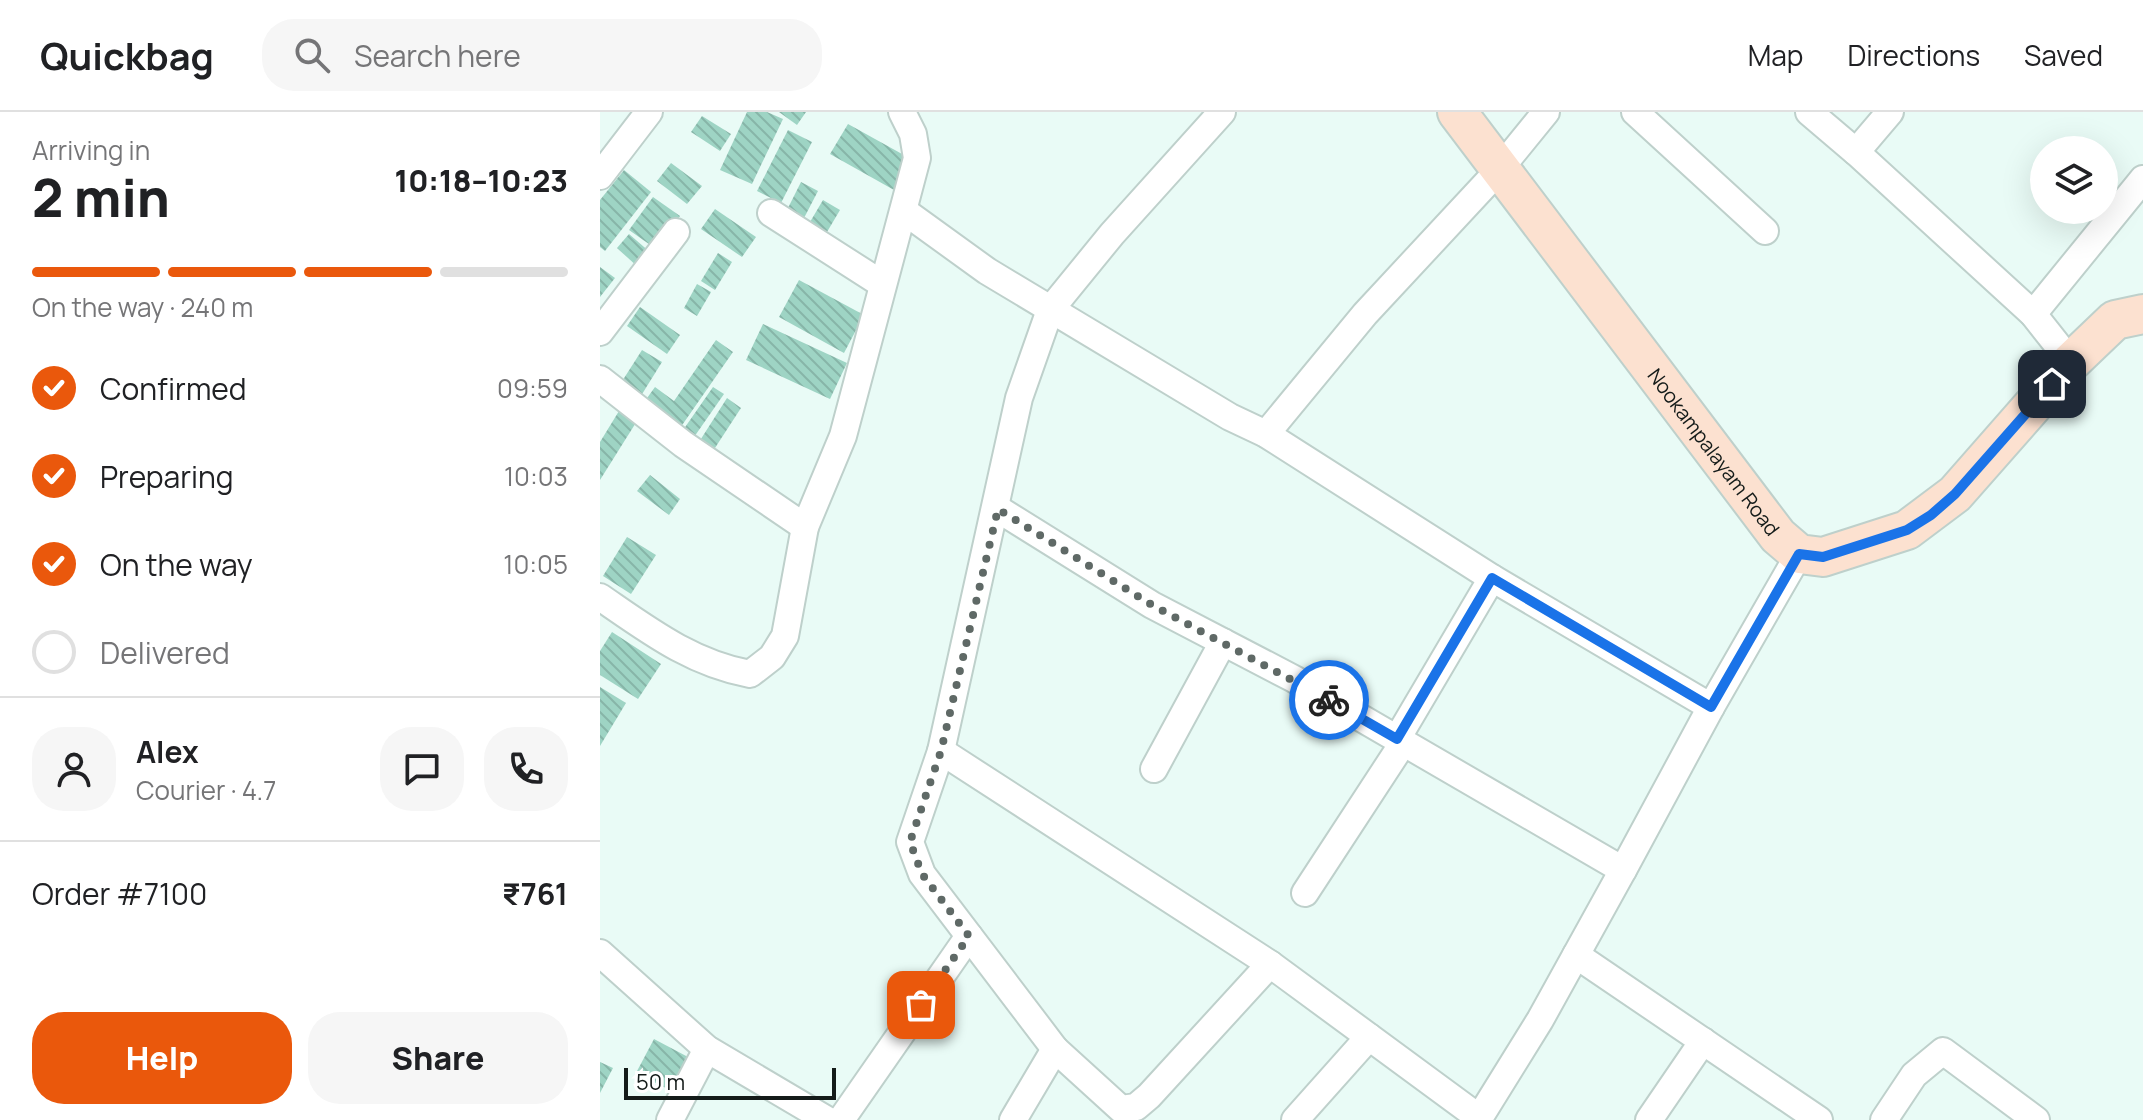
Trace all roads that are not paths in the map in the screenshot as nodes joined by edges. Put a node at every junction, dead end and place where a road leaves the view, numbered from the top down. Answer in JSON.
{"nodes":[{"id":1,"x":649,"y":112,"type":"edge"},
{"id":2,"x":902,"y":112,"type":"edge"},
{"id":3,"x":1222,"y":112,"type":"edge"},
{"id":4,"x":1457,"y":112,"type":"edge"},
{"id":5,"x":1546,"y":112,"type":"edge"},
{"id":6,"x":1635,"y":112,"type":"edge"},
{"id":7,"x":1809,"y":112,"type":"edge"},
{"id":8,"x":1890,"y":112,"type":"edge"},
{"id":9,"x":1856,"y":152,"type":"junction"},
{"id":10,"x":1498,"y":171,"type":"junction"},
{"id":11,"x":600,"y":176,"type":"edge"},
{"id":12,"x":2143,"y":179,"type":"edge"},
{"id":13,"x":904,"y":211,"type":"junction"},
{"id":14,"x":771,"y":213,"type":"dead end"},
{"id":15,"x":1765,"y":231,"type":"dead end"},
{"id":16,"x":676,"y":232,"type":"dead end"},
{"id":17,"x":882,"y":284,"type":"junction"},
{"id":18,"x":1050,"y":310,"type":"junction"},
{"id":19,"x":2033,"y":314,"type":"junction"},
{"id":20,"x":2143,"y":314,"type":"edge"},
{"id":21,"x":600,"y":332,"type":"edge"},
{"id":22,"x":2071,"y":362,"type":"junction"},
{"id":23,"x":600,"y":379,"type":"edge"},
{"id":24,"x":1266,"y":434,"type":"junction"},
{"id":25,"x":998,"y":509,"type":"junction"},
{"id":26,"x":805,"y":527,"type":"junction"},
{"id":27,"x":1799,"y":554,"type":"junction"},
{"id":28,"x":1492,"y":578,"type":"junction"},
{"id":29,"x":600,"y":597,"type":"edge"},
{"id":30,"x":1223,"y":642,"type":"junction"},
{"id":31,"x":1711,"y":707,"type":"junction"},
{"id":32,"x":1400,"y":741,"type":"junction"},
{"id":33,"x":941,"y":751,"type":"junction"},
{"id":34,"x":1154,"y":769,"type":"dead end"},
{"id":35,"x":1623,"y":870,"type":"junction"},
{"id":36,"x":1305,"y":893,"type":"dead end"},
{"id":37,"x":969,"y":936,"type":"junction"},
{"id":38,"x":1576,"y":955,"type":"junction"},
{"id":39,"x":602,"y":961,"type":"edge"},
{"id":40,"x":1270,"y":964,"type":"junction"},
{"id":41,"x":1369,"y":1037,"type":"junction"},
{"id":42,"x":1703,"y":1041,"type":"junction"},
{"id":43,"x":707,"y":1049,"type":"junction"},
{"id":44,"x":1055,"y":1049,"type":"junction"},
{"id":45,"x":1126,"y":1114,"type":"edge"},
{"id":46,"x":1478,"y":1119,"type":"edge"},
{"id":47,"x":670,"y":1120,"type":"edge"},
{"id":48,"x":827,"y":1120,"type":"edge"},
{"id":49,"x":841,"y":1120,"type":"edge"},
{"id":50,"x":1013,"y":1120,"type":"edge"},
{"id":51,"x":1295,"y":1120,"type":"edge"},
{"id":52,"x":1649,"y":1120,"type":"edge"},
{"id":53,"x":1819,"y":1120,"type":"edge"},
{"id":54,"x":1884,"y":1120,"type":"edge"},
{"id":55,"x":2036,"y":1120,"type":"edge"}],
"edges":[{"from":1,"to":11,"type":"street"},
{"from":2,"to":13,"type":"street"},
{"from":3,"to":18,"type":"street"},
{"from":4,"to":10,"type":"street","name":"Nookampalayam Road"},
{"from":5,"to":10,"type":"street"},
{"from":6,"to":15,"type":"street"},
{"from":7,"to":9,"type":"street"},
{"from":8,"to":9,"type":"street"},
{"from":9,"to":19,"type":"street"},
{"from":10,"to":24,"type":"street"},
{"from":10,"to":27,"type":"street","name":"Nookampalayam Road"},
{"from":12,"to":19,"type":"street"},
{"from":13,"to":17,"type":"street"},
{"from":13,"to":18,"type":"street"},
{"from":14,"to":17,"type":"street"},
{"from":16,"to":21,"type":"street"},
{"from":17,"to":26,"type":"street"},
{"from":18,"to":24,"type":"street"},
{"from":18,"to":25,"type":"street"},
{"from":19,"to":22,"type":"street"},
{"from":20,"to":22,"type":"street"},
{"from":22,"to":27,"type":"street"},
{"from":23,"to":26,"type":"street"},
{"from":24,"to":28,"type":"street"},
{"from":25,"to":30,"type":"street"},
{"from":25,"to":33,"type":"street"},
{"from":26,"to":29,"type":"street"},
{"from":27,"to":31,"type":"street"},
{"from":28,"to":31,"type":"street"},
{"from":28,"to":32,"type":"street"},
{"from":30,"to":32,"type":"street"},
{"from":30,"to":34,"type":"street"},
{"from":31,"to":35,"type":"street"},
{"from":32,"to":35,"type":"street"},
{"from":32,"to":36,"type":"street"},
{"from":33,"to":37,"type":"street"},
{"from":33,"to":40,"type":"street"},
{"from":35,"to":38,"type":"street"},
{"from":37,"to":44,"type":"street"},
{"from":37,"to":49,"type":"street"},
{"from":38,"to":42,"type":"street"},
{"from":38,"to":46,"type":"street"},
{"from":39,"to":43,"type":"street"},
{"from":40,"to":41,"type":"street"},
{"from":40,"to":45,"type":"street"},
{"from":41,"to":46,"type":"street"},
{"from":41,"to":51,"type":"street"},
{"from":42,"to":52,"type":"street"},
{"from":42,"to":53,"type":"street"},
{"from":43,"to":47,"type":"street"},
{"from":43,"to":48,"type":"street"},
{"from":44,"to":45,"type":"street"},
{"from":44,"to":50,"type":"street"},
{"from":54,"to":55,"type":"street"}]}
